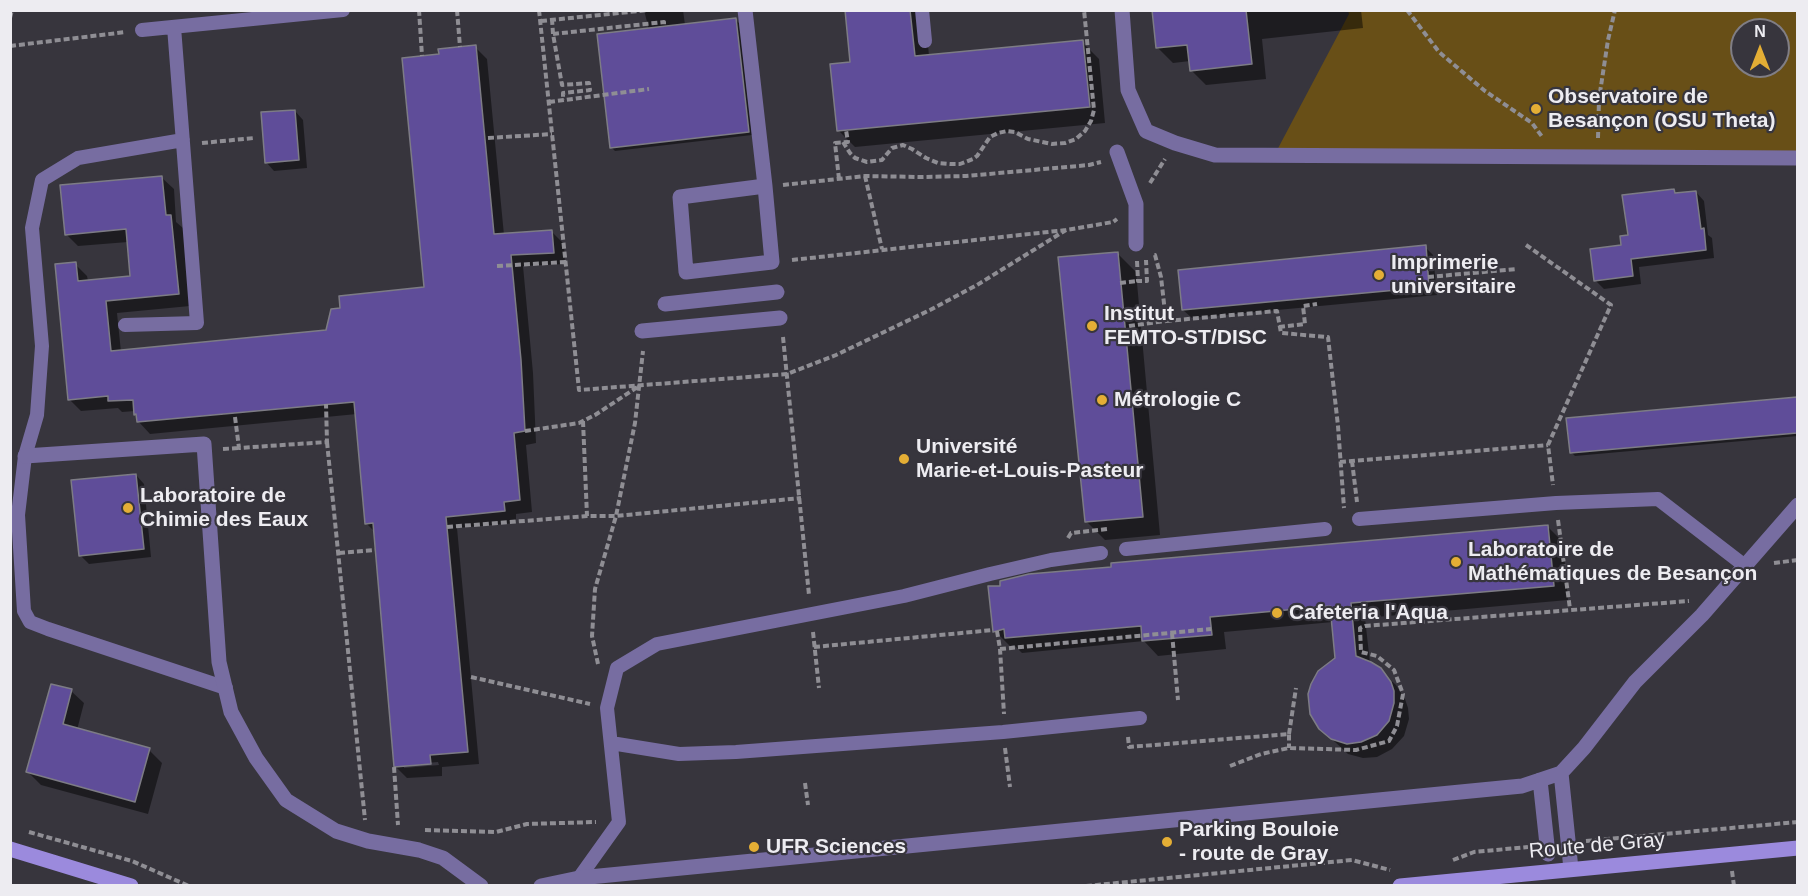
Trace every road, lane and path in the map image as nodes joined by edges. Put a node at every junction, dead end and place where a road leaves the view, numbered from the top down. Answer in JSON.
{"nodes":[{"id":1,"x":12,"y":10,"type":"edge"},
{"id":2,"x":343,"y":10,"type":"edge"},
{"id":3,"x":418,"y":10,"type":"edge"},
{"id":4,"x":457,"y":10,"type":"edge"},
{"id":5,"x":539,"y":10,"type":"edge"},
{"id":6,"x":649,"y":10,"type":"edge"},
{"id":7,"x":745,"y":10,"type":"edge"},
{"id":8,"x":922,"y":10,"type":"edge"},
{"id":9,"x":1084,"y":10,"type":"edge"},
{"id":10,"x":1122,"y":10,"type":"edge"},
{"id":11,"x":1407,"y":10,"type":"edge"},
{"id":12,"x":1614,"y":10,"type":"edge"},
{"id":13,"x":605,"y":12,"type":"edge"},
{"id":14,"x":10,"y":18,"type":"edge"},
{"id":15,"x":552,"y":19,"type":"junction"},
{"id":16,"x":541,"y":21,"type":"junction"},
{"id":17,"x":174,"y":27,"type":"junction"},
{"id":18,"x":664,"y":27,"type":"dead end"},
{"id":19,"x":142,"y":30,"type":"joint"},
{"id":20,"x":553,"y":34,"type":"junction"},
{"id":21,"x":925,"y":41,"type":"dead end"},
{"id":22,"x":10,"y":46,"type":"edge"},
{"id":23,"x":460,"y":47,"type":"dead end"},
{"id":24,"x":422,"y":56,"type":"dead end"},
{"id":25,"x":649,"y":89,"type":"dead end"},
{"id":26,"x":563,"y":100,"type":"junction"},
{"id":27,"x":549,"y":102,"type":"junction"},
{"id":28,"x":846,"y":130,"type":"dead end"},
{"id":29,"x":552,"y":134,"type":"junction"},
{"id":30,"x":254,"y":138,"type":"dead end"},
{"id":31,"x":488,"y":138,"type":"dead end"},
{"id":32,"x":183,"y":142,"type":"junction"},
{"id":33,"x":843,"y":142,"type":"junction"},
{"id":34,"x":1175,"y":143,"type":"junction"},
{"id":35,"x":1112,"y":156,"type":"joint"},
{"id":36,"x":1558,"y":156,"type":"junction"},
{"id":37,"x":1597,"y":156,"type":"junction"},
{"id":38,"x":1797,"y":158,"type":"edge"},
{"id":39,"x":865,"y":176,"type":"junction"},
{"id":40,"x":839,"y":179,"type":"junction"},
{"id":41,"x":765,"y":186,"type":"junction"},
{"id":42,"x":1136,"y":204,"type":"junction"},
{"id":43,"x":1066,"y":230,"type":"junction"},
{"id":44,"x":1526,"y":245,"type":"dead end"},
{"id":45,"x":882,"y":249,"type":"junction"},
{"id":46,"x":1136,"y":251,"type":"joint"},
{"id":47,"x":566,"y":262,"type":"junction"},
{"id":48,"x":772,"y":262,"type":"junction"},
{"id":49,"x":498,"y":266,"type":"dead end"},
{"id":50,"x":1517,"y":269,"type":"dead end"},
{"id":51,"x":1428,"y":277,"type":"dead end"},
{"id":52,"x":1138,"y":281,"type":"junction"},
{"id":53,"x":1120,"y":283,"type":"dead end"},
{"id":54,"x":777,"y":292,"type":"dead end"},
{"id":55,"x":665,"y":304,"type":"dead end"},
{"id":56,"x":1317,"y":304,"type":"dead end"},
{"id":57,"x":780,"y":318,"type":"dead end"},
{"id":58,"x":1166,"y":321,"type":"junction"},
{"id":59,"x":124,"y":325,"type":"dead end"},
{"id":60,"x":1129,"y":326,"type":"dead end"},
{"id":61,"x":1279,"y":327,"type":"junction"},
{"id":62,"x":642,"y":331,"type":"dead end"},
{"id":63,"x":783,"y":338,"type":"dead end"},
{"id":64,"x":643,"y":348,"type":"dead end"},
{"id":65,"x":787,"y":374,"type":"junction"},
{"id":66,"x":639,"y":386,"type":"junction"},
{"id":67,"x":326,"y":404,"type":"dead end"},
{"id":68,"x":234,"y":417,"type":"dead end"},
{"id":69,"x":583,"y":421,"type":"junction"},
{"id":70,"x":525,"y":431,"type":"dead end"},
{"id":71,"x":327,"y":442,"type":"junction"},
{"id":72,"x":1548,"y":445,"type":"junction"},
{"id":73,"x":25,"y":456,"type":"junction"},
{"id":74,"x":1352,"y":461,"type":"junction"},
{"id":75,"x":1340,"y":462,"type":"junction"},
{"id":76,"x":801,"y":498,"type":"junction"},
{"id":77,"x":1556,"y":503,"type":"junction"},
{"id":78,"x":1797,"y":505,"type":"edge"},
{"id":79,"x":587,"y":516,"type":"junction"},
{"id":80,"x":616,"y":516,"type":"junction"},
{"id":81,"x":1352,"y":518,"type":"junction"},
{"id":82,"x":447,"y":527,"type":"dead end"},
{"id":83,"x":1325,"y":529,"type":"dead end"},
{"id":84,"x":1126,"y":549,"type":"dead end"},
{"id":85,"x":375,"y":550,"type":"dead end"},
{"id":86,"x":339,"y":553,"type":"junction"},
{"id":87,"x":1101,"y":553,"type":"dead end"},
{"id":88,"x":1745,"y":566,"type":"junction"},
{"id":89,"x":1714,"y":600,"type":"junction"},
{"id":90,"x":1570,"y":609,"type":"junction"},
{"id":91,"x":811,"y":613,"type":"junction"},
{"id":92,"x":1211,"y":629,"type":"dead end"},
{"id":93,"x":1172,"y":633,"type":"junction"},
{"id":94,"x":814,"y":647,"type":"junction"},
{"id":95,"x":1000,"y":648,"type":"junction"},
{"id":96,"x":599,"y":666,"type":"dead end"},
{"id":97,"x":471,"y":677,"type":"dead end"},
{"id":98,"x":226,"y":688,"type":"junction"},
{"id":99,"x":819,"y":688,"type":"dead end"},
{"id":100,"x":1296,"y":688,"type":"dead end"},
{"id":101,"x":1178,"y":700,"type":"dead end"},
{"id":102,"x":607,"y":708,"type":"junction"},
{"id":103,"x":1004,"y":714,"type":"dead end"},
{"id":104,"x":1134,"y":719,"type":"joint"},
{"id":105,"x":1004,"y":732,"type":"junction"},
{"id":106,"x":1289,"y":734,"type":"junction"},
{"id":107,"x":611,"y":743,"type":"junction"},
{"id":108,"x":1289,"y":748,"type":"junction"},
{"id":109,"x":1230,"y":766,"type":"dead end"},
{"id":110,"x":394,"y":767,"type":"dead end"},
{"id":111,"x":1561,"y":773,"type":"junction"},
{"id":112,"x":1540,"y":780,"type":"junction"},
{"id":113,"x":805,"y":783,"type":"dead end"},
{"id":114,"x":1010,"y":787,"type":"dead end"},
{"id":115,"x":808,"y":805,"type":"dead end"},
{"id":116,"x":619,"y":822,"type":"junction"},
{"id":117,"x":1797,"y":822,"type":"edge"},
{"id":118,"x":387,"y":823,"type":"dead end"},
{"id":119,"x":398,"y":825,"type":"junction"},
{"id":120,"x":408,"y":828,"type":"dead end"},
{"id":121,"x":21,"y":830,"type":"dead end"},
{"id":122,"x":421,"y":830,"type":"dead end"},
{"id":123,"x":368,"y":841,"type":"junction"},
{"id":124,"x":1568,"y":843,"type":"junction"},
{"id":125,"x":1797,"y":848,"type":"edge"},
{"id":126,"x":10,"y":849,"type":"edge"},
{"id":127,"x":1547,"y":849,"type":"joint"},
{"id":128,"x":10,"y":856,"type":"edge"},
{"id":129,"x":32,"y":856,"type":"junction"},
{"id":130,"x":1448,"y":862,"type":"dead end"},
{"id":131,"x":1400,"y":869,"type":"dead end"},
{"id":132,"x":1571,"y":869,"type":"junction"},
{"id":133,"x":579,"y":878,"type":"junction"},
{"id":134,"x":90,"y":879,"type":"edge"},
{"id":135,"x":131,"y":885,"type":"edge"},
{"id":136,"x":189,"y":885,"type":"edge"},
{"id":137,"x":481,"y":885,"type":"edge"},
{"id":138,"x":541,"y":885,"type":"edge"},
{"id":139,"x":1086,"y":885,"type":"edge"},
{"id":140,"x":1400,"y":885,"type":"edge"}],
"edges":[{"from":1,"to":14,"type":"path"},
{"from":2,"to":17,"type":"lane"},
{"from":3,"to":24,"type":"path"},
{"from":4,"to":23,"type":"path"},
{"from":5,"to":16,"type":"path"},
{"from":6,"to":13,"type":"path"},
{"from":7,"to":41,"type":"street"},
{"from":8,"to":21,"type":"lane"},
{"from":9,"to":33,"type":"path"},
{"from":10,"to":34,"type":"street"},
{"from":11,"to":36,"type":"path"},
{"from":12,"to":37,"type":"path"},
{"from":13,"to":15,"type":"path"},
{"from":15,"to":16,"type":"path"},
{"from":15,"to":20,"type":"path"},
{"from":16,"to":27,"type":"path"},
{"from":17,"to":19,"type":"lane"},
{"from":17,"to":32,"type":"lane"},
{"from":18,"to":20,"type":"path"},
{"from":19,"to":22,"type":"path"},
{"from":20,"to":26,"type":"path"},
{"from":25,"to":26,"type":"path"},
{"from":26,"to":27,"type":"path"},
{"from":27,"to":29,"type":"path"},
{"from":28,"to":33,"type":"path"},
{"from":29,"to":31,"type":"path"},
{"from":29,"to":47,"type":"path"},
{"from":30,"to":32,"type":"path"},
{"from":32,"to":59,"type":"lane"},
{"from":32,"to":73,"type":"lane"},
{"from":33,"to":40,"type":"path"},
{"from":34,"to":36,"type":"street"},
{"from":34,"to":42,"type":"path"},
{"from":35,"to":39,"type":"path"},
{"from":35,"to":42,"type":"street"},
{"from":36,"to":37,"type":"street"},
{"from":37,"to":38,"type":"street"},
{"from":39,"to":40,"type":"path"},
{"from":39,"to":45,"type":"path"},
{"from":40,"to":41,"type":"path"},
{"from":41,"to":48,"type":"street"},
{"from":41,"to":48,"type":"street"},
{"from":42,"to":43,"type":"path"},
{"from":42,"to":46,"type":"street"},
{"from":43,"to":45,"type":"path"},
{"from":43,"to":65,"type":"path"},
{"from":44,"to":72,"type":"path"},
{"from":45,"to":48,"type":"path"},
{"from":46,"to":52,"type":"path"},
{"from":47,"to":49,"type":"path"},
{"from":47,"to":66,"type":"path"},
{"from":50,"to":51,"type":"path"},
{"from":52,"to":53,"type":"path"},
{"from":52,"to":58,"type":"path"},
{"from":54,"to":55,"type":"street"},
{"from":56,"to":61,"type":"path"},
{"from":57,"to":62,"type":"street"},
{"from":58,"to":60,"type":"path"},
{"from":58,"to":61,"type":"path"},
{"from":61,"to":75,"type":"path"},
{"from":63,"to":65,"type":"path"},
{"from":64,"to":66,"type":"path"},
{"from":65,"to":66,"type":"path"},
{"from":65,"to":76,"type":"path"},
{"from":66,"to":69,"type":"path"},
{"from":66,"to":80,"type":"path"},
{"from":67,"to":71,"type":"path"},
{"from":68,"to":71,"type":"path"},
{"from":69,"to":70,"type":"path"},
{"from":69,"to":79,"type":"path"},
{"from":71,"to":86,"type":"path"},
{"from":72,"to":74,"type":"path"},
{"from":72,"to":77,"type":"path"},
{"from":73,"to":98,"type":"lane"},
{"from":73,"to":98,"type":"street"},
{"from":74,"to":75,"type":"path"},
{"from":74,"to":81,"type":"path"},
{"from":75,"to":81,"type":"path"},
{"from":76,"to":80,"type":"path"},
{"from":76,"to":91,"type":"path"},
{"from":77,"to":81,"type":"lane"},
{"from":77,"to":88,"type":"lane"},
{"from":77,"to":90,"type":"path"},
{"from":78,"to":88,"type":"street"},
{"from":79,"to":80,"type":"path"},
{"from":79,"to":82,"type":"path"},
{"from":80,"to":96,"type":"path"},
{"from":83,"to":84,"type":"lane"},
{"from":85,"to":86,"type":"path"},
{"from":86,"to":123,"type":"path"},
{"from":87,"to":91,"type":"lane"},
{"from":88,"to":89,"type":"street"},
{"from":89,"to":90,"type":"path"},
{"from":89,"to":111,"type":"street"},
{"from":90,"to":108,"type":"path"},
{"from":91,"to":94,"type":"path"},
{"from":91,"to":102,"type":"lane"},
{"from":92,"to":93,"type":"path"},
{"from":93,"to":95,"type":"path"},
{"from":93,"to":101,"type":"path"},
{"from":94,"to":95,"type":"path"},
{"from":94,"to":99,"type":"path"},
{"from":95,"to":103,"type":"path"},
{"from":97,"to":102,"type":"path"},
{"from":98,"to":123,"type":"street"},
{"from":100,"to":106,"type":"path"},
{"from":102,"to":107,"type":"lane"},
{"from":104,"to":105,"type":"lane"},
{"from":104,"to":106,"type":"path"},
{"from":105,"to":107,"type":"lane"},
{"from":105,"to":114,"type":"path"},
{"from":106,"to":108,"type":"path"},
{"from":107,"to":116,"type":"lane"},
{"from":108,"to":109,"type":"path"},
{"from":110,"to":119,"type":"path"},
{"from":111,"to":112,"type":"street"},
{"from":111,"to":124,"type":"street"},
{"from":112,"to":127,"type":"street"},
{"from":112,"to":133,"type":"street"},
{"from":113,"to":115,"type":"path"},
{"from":116,"to":122,"type":"path"},
{"from":116,"to":133,"type":"lane"},
{"from":117,"to":124,"type":"path"},
{"from":118,"to":119,"type":"path"},
{"from":119,"to":120,"type":"path"},
{"from":121,"to":136,"type":"path"},
{"from":123,"to":137,"type":"street"},
{"from":124,"to":132,"type":"street"},
{"from":125,"to":132,"type":"main road","name":"Route de Gray"},
{"from":126,"to":129,"type":"main road"},
{"from":127,"to":130,"type":"path"},
{"from":128,"to":129,"type":"main road"},
{"from":129,"to":134,"type":"main road"},
{"from":131,"to":139,"type":"path"},
{"from":132,"to":140,"type":"main road","name":"Route de Gray"},
{"from":133,"to":138,"type":"street"},
{"from":134,"to":135,"type":"main road"}]}
